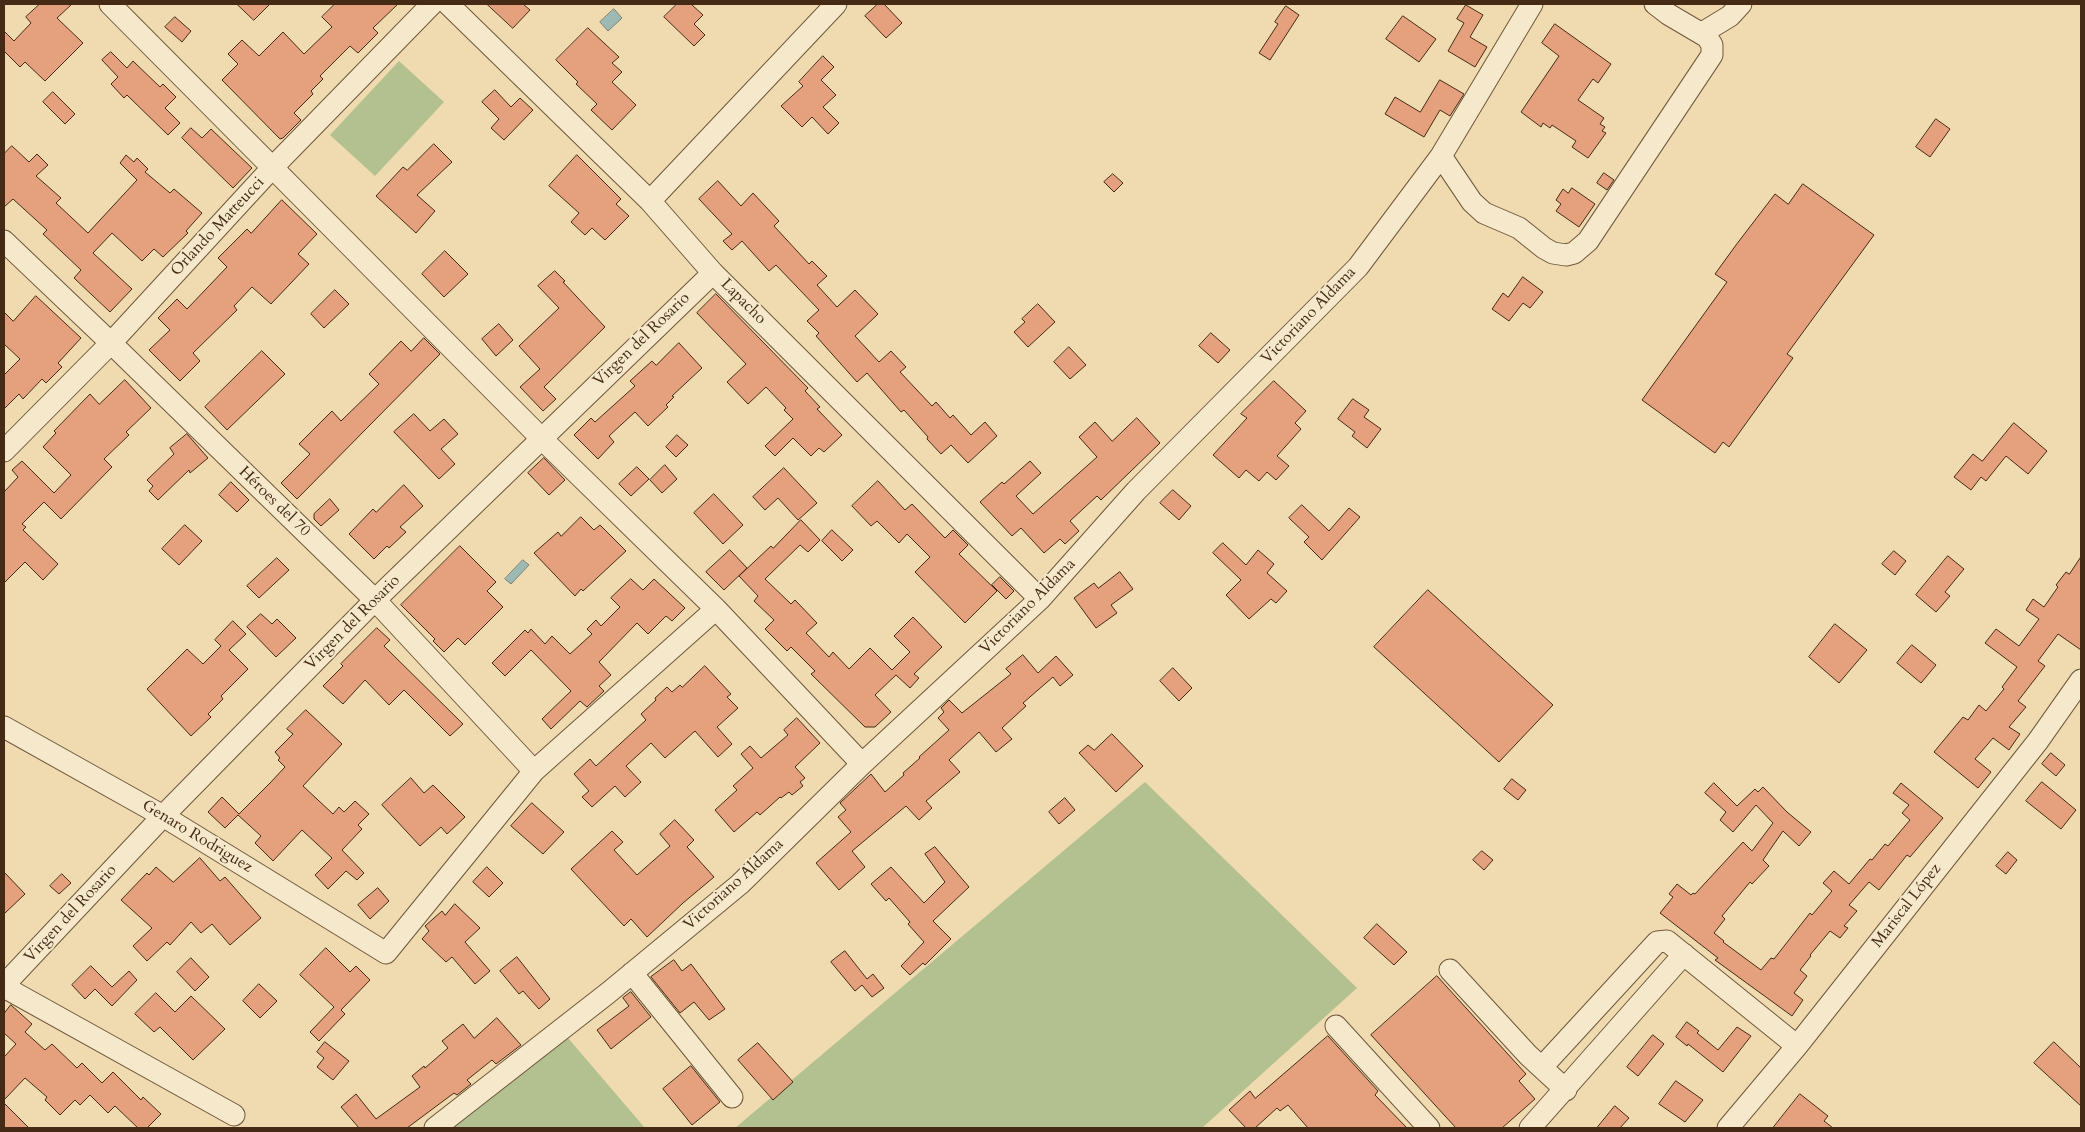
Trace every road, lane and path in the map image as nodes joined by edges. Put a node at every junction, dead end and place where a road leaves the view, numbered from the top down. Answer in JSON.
{"nodes":[{"id":1,"x":110,"y":4,"type":"edge"},
{"id":2,"x":432,"y":4,"type":"edge"},
{"id":3,"x":448,"y":4,"type":"edge"},
{"id":4,"x":836,"y":4,"type":"edge"},
{"id":5,"x":1532,"y":4,"type":"edge"},
{"id":6,"x":1655,"y":4,"type":"edge"},
{"id":7,"x":1741,"y":4,"type":"edge"},
{"id":8,"x":1702,"y":33,"type":"junction"},
{"id":9,"x":1441,"y":156,"type":"junction"},
{"id":10,"x":272,"y":168,"type":"junction"},
{"id":11,"x":650,"y":201,"type":"junction"},
{"id":12,"x":4,"y":241,"type":"edge"},
{"id":13,"x":713,"y":272,"type":"junction"},
{"id":14,"x":111,"y":342,"type":"junction"},
{"id":15,"x":541,"y":438,"type":"junction"},
{"id":16,"x":4,"y":451,"type":"edge"},
{"id":17,"x":1040,"y":599,"type":"junction"},
{"id":18,"x":375,"y":600,"type":"junction"},
{"id":19,"x":716,"y":608,"type":"junction"},
{"id":20,"x":2081,"y":680,"type":"edge"},
{"id":21,"x":4,"y":727,"type":"edge"},
{"id":22,"x":862,"y":764,"type":"junction"},
{"id":23,"x":534,"y":771,"type":"junction"},
{"id":24,"x":163,"y":816,"type":"junction"},
{"id":25,"x":1684,"y":954,"type":"junction"},
{"id":26,"x":1450,"y":970,"type":"dead end"},
{"id":27,"x":632,"y":973,"type":"junction"},
{"id":28,"x":4,"y":986,"type":"edge"},
{"id":29,"x":1336,"y":1026,"type":"dead end"},
{"id":30,"x":1797,"y":1046,"type":"junction"},
{"id":31,"x":1542,"y":1067,"type":"junction"},
{"id":32,"x":1566,"y":1090,"type":"junction"},
{"id":33,"x":732,"y":1097,"type":"dead end"},
{"id":34,"x":234,"y":1115,"type":"dead end"},
{"id":35,"x":435,"y":1128,"type":"edge"},
{"id":36,"x":1429,"y":1128,"type":"edge"},
{"id":37,"x":1530,"y":1128,"type":"edge"},
{"id":38,"x":1728,"y":1128,"type":"edge"}],
"edges":[{"from":1,"to":10,"type":"street"},
{"from":2,"to":10,"type":"street","name":"Orlando Matteucci"},
{"from":3,"to":11,"type":"street","name":"Lapacho"},
{"from":4,"to":11,"type":"street"},
{"from":5,"to":9,"type":"street","name":"Victoriano Aldama"},
{"from":6,"to":8,"type":"street"},
{"from":7,"to":8,"type":"street"},
{"from":8,"to":9,"type":"street"},
{"from":9,"to":17,"type":"street","name":"Victoriano Aldama"},
{"from":10,"to":14,"type":"street","name":"Orlando Matteucci"},
{"from":10,"to":15,"type":"street"},
{"from":11,"to":13,"type":"street","name":"Lapacho"},
{"from":12,"to":14,"type":"street","name":"Héroes del 70"},
{"from":13,"to":15,"type":"street","name":"Virgen del Rosario"},
{"from":13,"to":17,"type":"street","name":"Lapacho"},
{"from":14,"to":16,"type":"street","name":"Orlando Matteucci"},
{"from":14,"to":18,"type":"street","name":"Héroes del 70"},
{"from":15,"to":18,"type":"street","name":"Virgen del Rosario"},
{"from":15,"to":19,"type":"street"},
{"from":17,"to":22,"type":"street","name":"Victoriano Aldama"},
{"from":18,"to":23,"type":"street","name":"Héroes del 70"},
{"from":18,"to":24,"type":"street","name":"Virgen del Rosario"},
{"from":19,"to":22,"type":"street"},
{"from":19,"to":23,"type":"street"},
{"from":20,"to":30,"type":"street","name":"Mariscal López"},
{"from":21,"to":24,"type":"street","name":"Genaro Rodriguez"},
{"from":22,"to":27,"type":"street","name":"Victoriano Aldama"},
{"from":23,"to":24,"type":"street","name":"Genaro Rodriguez"},
{"from":24,"to":28,"type":"street","name":"Virgen del Rosario"},
{"from":25,"to":30,"type":"street"},
{"from":25,"to":31,"type":"street"},
{"from":25,"to":32,"type":"street"},
{"from":26,"to":31,"type":"street"},
{"from":27,"to":33,"type":"street"},
{"from":27,"to":35,"type":"street","name":"Victoriano Aldama"},
{"from":28,"to":34,"type":"street"},
{"from":29,"to":36,"type":"street"},
{"from":30,"to":38,"type":"street","name":"Mariscal López"},
{"from":31,"to":32,"type":"street"},
{"from":32,"to":37,"type":"street"}]}
